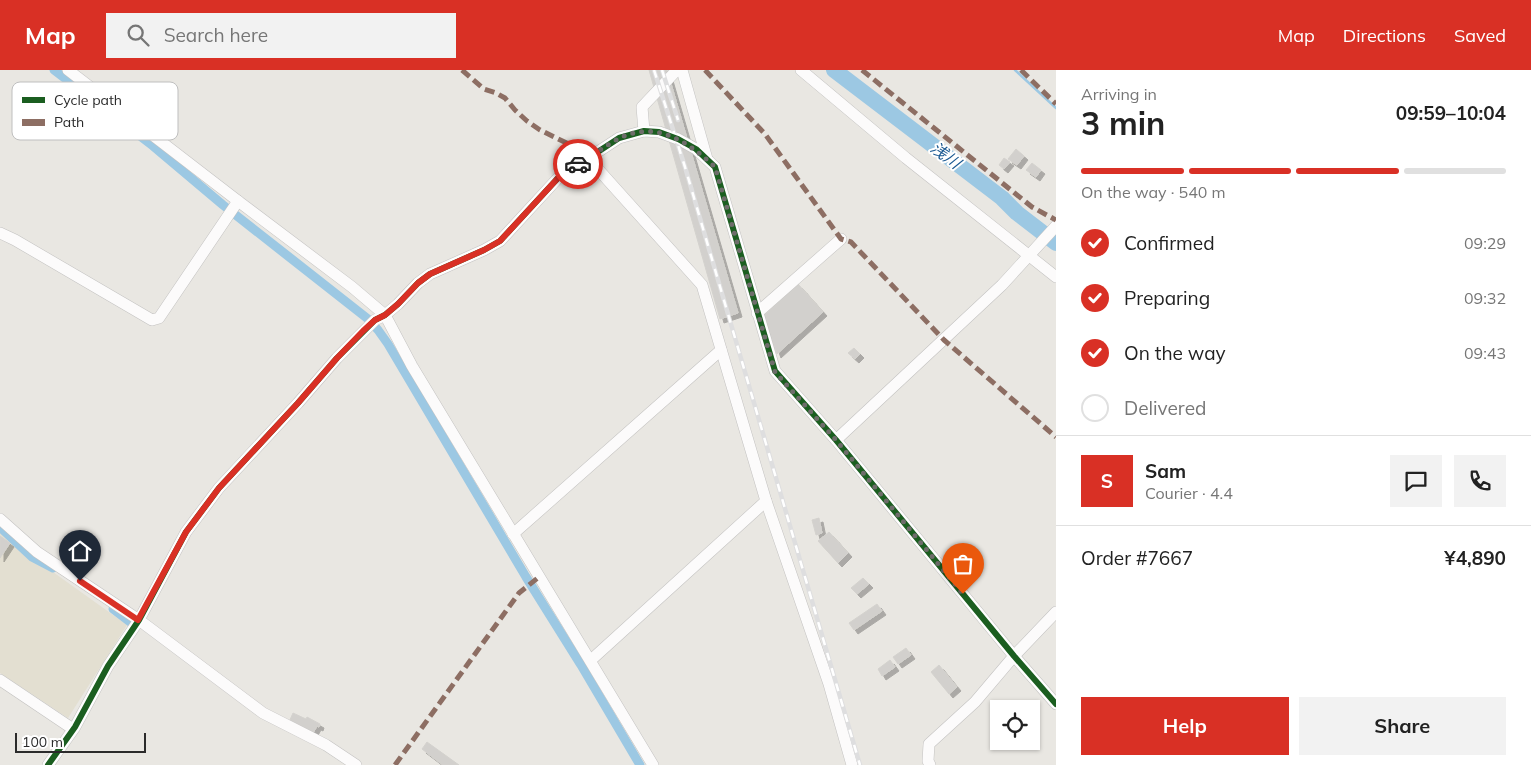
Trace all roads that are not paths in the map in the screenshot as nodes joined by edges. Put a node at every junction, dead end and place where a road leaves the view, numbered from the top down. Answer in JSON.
{"nodes":[{"id":1,"x":68,"y":70,"type":"edge"},
{"id":2,"x":677,"y":70,"type":"edge"},
{"id":3,"x":682,"y":70,"type":"edge"},
{"id":4,"x":801,"y":70,"type":"edge"},
{"id":5,"x":83,"y":82,"type":"edge"},
{"id":6,"x":644,"y":131,"type":"junction"},
{"id":7,"x":156,"y":140,"type":"edge"},
{"id":8,"x":588,"y":158,"type":"junction"},
{"id":9,"x":707,"y":159,"type":"junction"},
{"id":10,"x":236,"y":203,"type":"junction"},
{"id":11,"x":1056,"y":227,"type":"edge"},
{"id":12,"x":0,"y":233,"type":"edge"},
{"id":13,"x":841,"y":239,"type":"dead end"},
{"id":14,"x":1029,"y":254,"type":"junction"},
{"id":15,"x":1056,"y":277,"type":"edge"},
{"id":16,"x":757,"y":313,"type":"junction"},
{"id":17,"x":376,"y":321,"type":"junction"},
{"id":18,"x":721,"y":350,"type":"junction"},
{"id":19,"x":836,"y":440,"type":"junction"},
{"id":20,"x":766,"y":501,"type":"junction"},
{"id":21,"x":0,"y":520,"type":"edge"},
{"id":22,"x":512,"y":534,"type":"junction"},
{"id":23,"x":1056,"y":612,"type":"edge"},
{"id":24,"x":138,"y":620,"type":"junction"},
{"id":25,"x":1014,"y":656,"type":"junction"},
{"id":26,"x":591,"y":660,"type":"junction"},
{"id":27,"x":0,"y":680,"type":"edge"},
{"id":28,"x":1056,"y":704,"type":"edge"},
{"id":29,"x":73,"y":729,"type":"junction"},
{"id":30,"x":48,"y":765,"type":"edge"},
{"id":31,"x":356,"y":765,"type":"edge"},
{"id":32,"x":653,"y":765,"type":"edge"},
{"id":33,"x":852,"y":765,"type":"edge"},
{"id":34,"x":930,"y":765,"type":"edge"}],
"edges":[{"from":1,"to":5,"type":"street"},
{"from":2,"to":6,"type":"street"},
{"from":3,"to":9,"type":"street"},
{"from":4,"to":14,"type":"street"},
{"from":6,"to":8,"type":"street"},
{"from":6,"to":9,"type":"street"},
{"from":7,"to":10,"type":"street"},
{"from":8,"to":17,"type":"street"},
{"from":8,"to":18,"type":"street"},
{"from":9,"to":16,"type":"street"},
{"from":10,"to":12,"type":"street"},
{"from":10,"to":17,"type":"street"},
{"from":11,"to":14,"type":"street"},
{"from":13,"to":16,"type":"street"},
{"from":14,"to":15,"type":"street"},
{"from":14,"to":19,"type":"street"},
{"from":16,"to":19,"type":"street"},
{"from":17,"to":22,"type":"street"},
{"from":17,"to":24,"type":"street"},
{"from":18,"to":20,"type":"street"},
{"from":18,"to":22,"type":"street"},
{"from":19,"to":25,"type":"street"},
{"from":20,"to":26,"type":"street"},
{"from":20,"to":33,"type":"street"},
{"from":21,"to":24,"type":"street"},
{"from":22,"to":26,"type":"street"},
{"from":23,"to":25,"type":"street"},
{"from":24,"to":29,"type":"street"},
{"from":24,"to":31,"type":"street"},
{"from":25,"to":28,"type":"street"},
{"from":25,"to":34,"type":"street"},
{"from":26,"to":32,"type":"street"},
{"from":27,"to":29,"type":"street"},
{"from":29,"to":30,"type":"street"}]}
